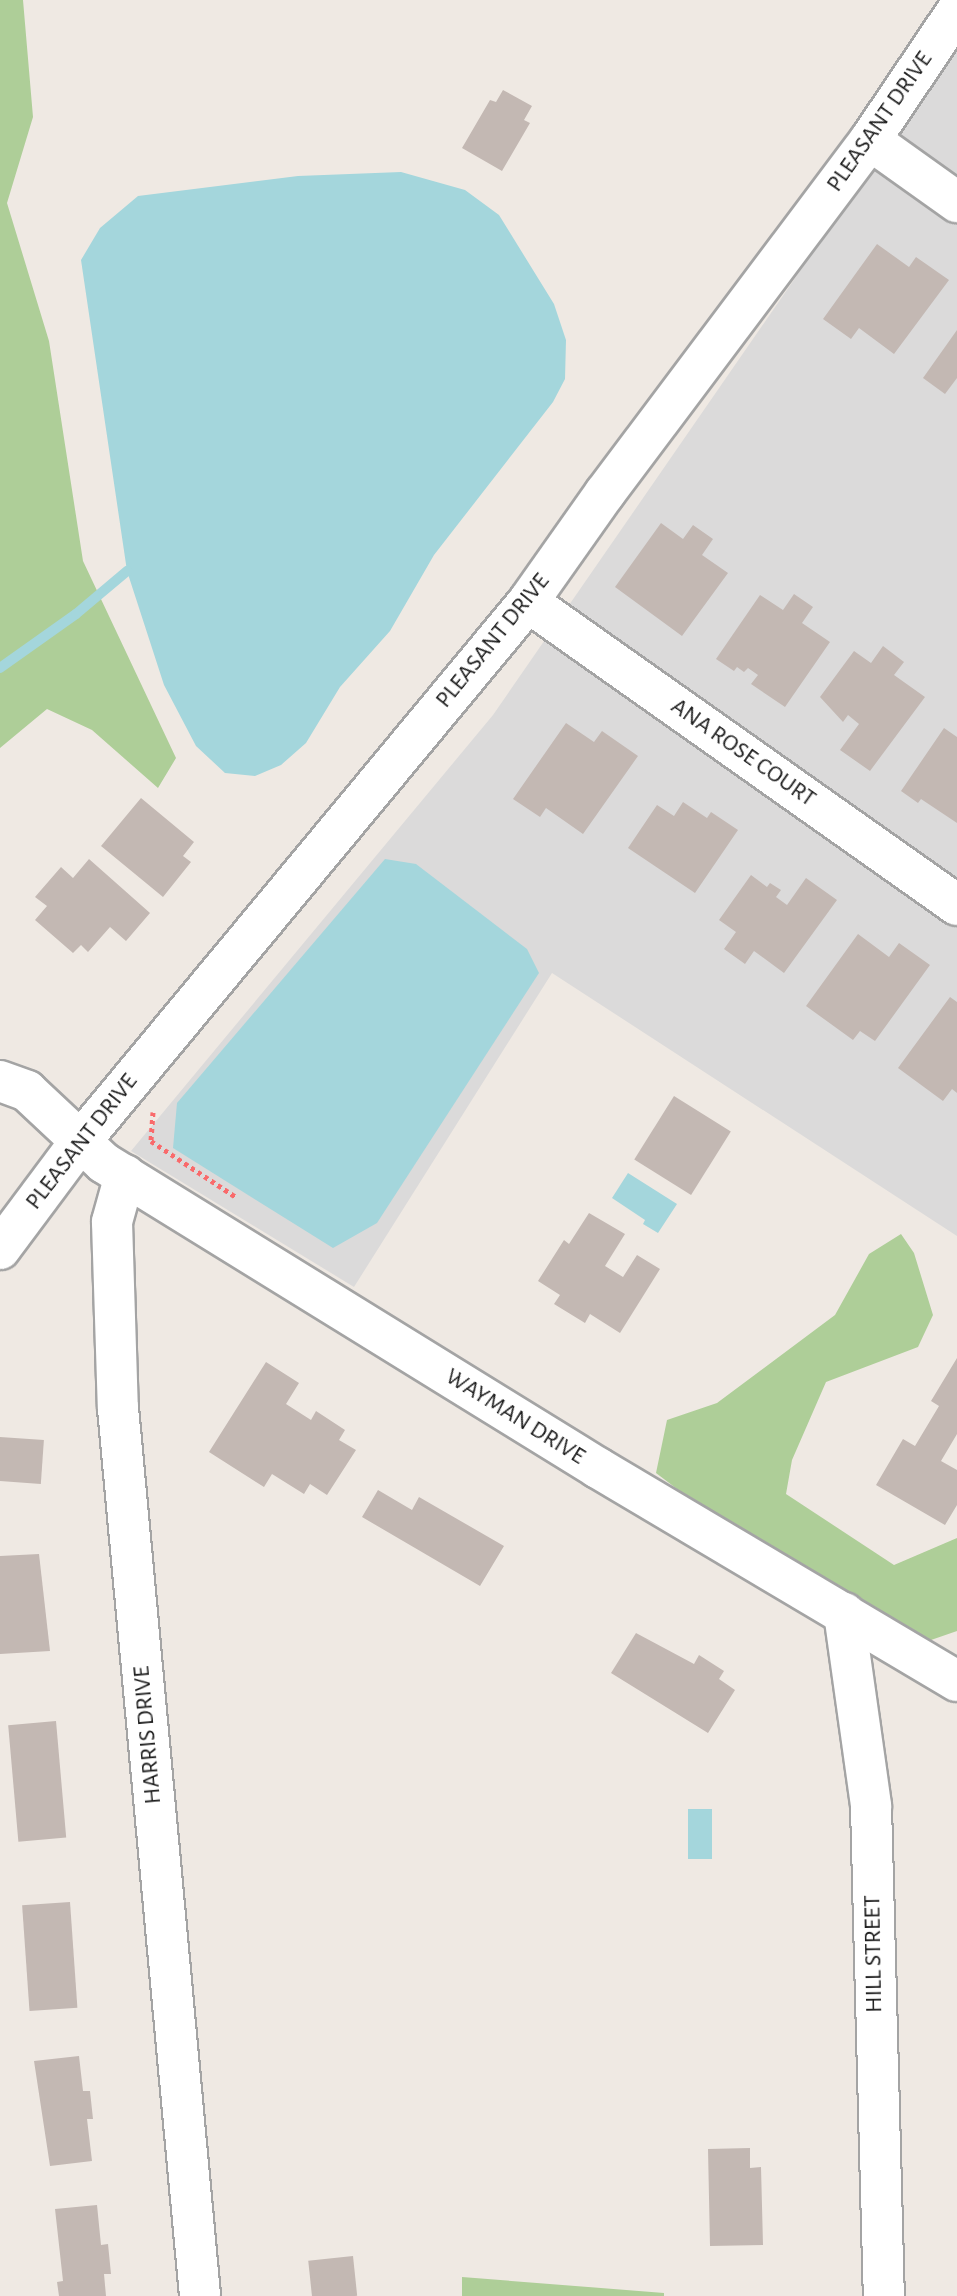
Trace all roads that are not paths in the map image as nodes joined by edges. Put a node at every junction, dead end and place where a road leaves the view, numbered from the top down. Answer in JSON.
{"nodes":[{"id":1,"x":957,"y":11,"type":"edge"},
{"id":2,"x":870,"y":140,"type":"junction"},
{"id":3,"x":957,"y":202,"type":"edge"},
{"id":4,"x":528,"y":602,"type":"junction"},
{"id":5,"x":957,"y":905,"type":"edge"},
{"id":6,"x":0,"y":1081,"type":"edge"},
{"id":7,"x":79,"y":1143,"type":"junction"},
{"id":8,"x":125,"y":1175,"type":"junction"},
{"id":9,"x":0,"y":1249,"type":"edge"},
{"id":10,"x":844,"y":1613,"type":"junction"},
{"id":11,"x":957,"y":1681,"type":"edge"},
{"id":12,"x":200,"y":2296,"type":"edge"},
{"id":13,"x":884,"y":2296,"type":"edge"}],
"edges":[{"from":1,"to":2,"type":"street","name":"PLEASANT DRIVE"},
{"from":2,"to":3,"type":"street"},
{"from":2,"to":4,"type":"street","name":"PLEASANT DRIVE"},
{"from":4,"to":5,"type":"street","name":"ANA ROSE COURT"},
{"from":4,"to":7,"type":"street","name":"PLEASANT DRIVE"},
{"from":6,"to":7,"type":"street","name":"WAYMAN DRIVE"},
{"from":7,"to":8,"type":"street","name":"WAYMAN DRIVE"},
{"from":7,"to":9,"type":"street","name":"PLEASANT DRIVE"},
{"from":8,"to":10,"type":"street","name":"WAYMAN DRIVE"},
{"from":8,"to":12,"type":"street","name":"HARRIS DRIVE"},
{"from":10,"to":11,"type":"street","name":"WAYMAN DRIVE"},
{"from":10,"to":13,"type":"street","name":"HILL STREET"}]}
